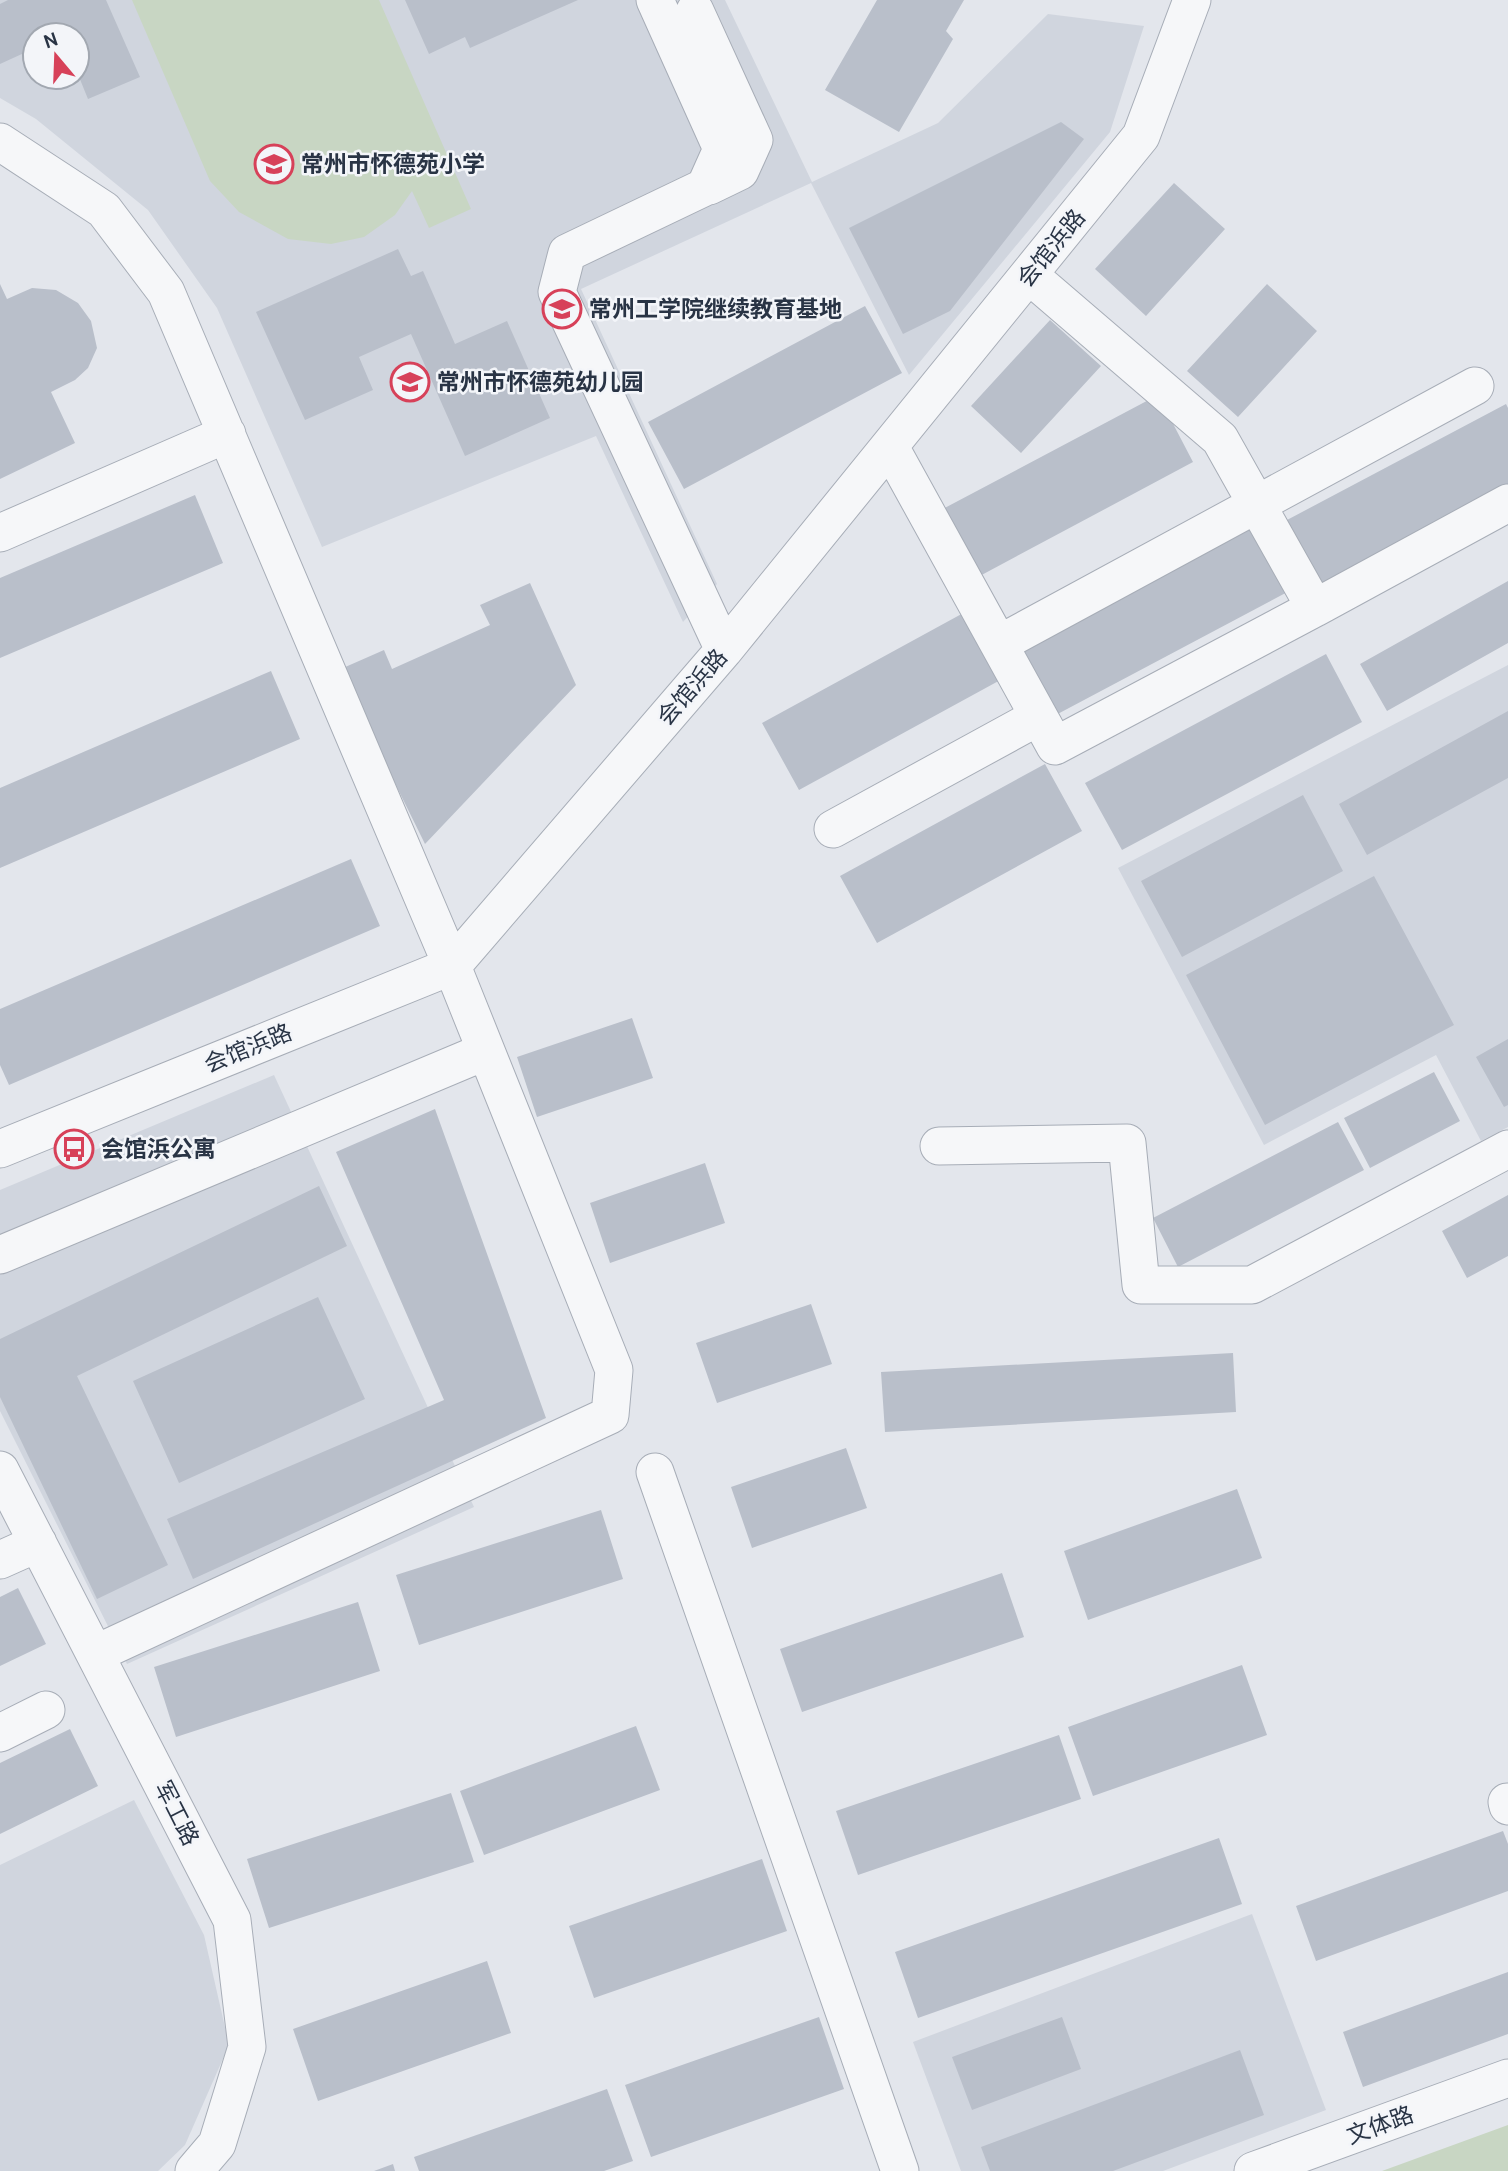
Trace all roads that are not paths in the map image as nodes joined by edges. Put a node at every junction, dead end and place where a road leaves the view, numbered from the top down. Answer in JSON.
{"nodes":[{"id":1,"x":655,"y":0,"type":"edge"},
{"id":2,"x":1192,"y":0,"type":"edge"},
{"id":3,"x":695,"y":11,"type":"dead end"},
{"id":4,"x":0,"y":142,"type":"edge"},
{"id":5,"x":705,"y":187,"type":"junction"},
{"id":6,"x":1029,"y":275,"type":"junction"},
{"id":7,"x":1475,"y":386,"type":"dead end"},
{"id":8,"x":227,"y":434,"type":"junction"},
{"id":9,"x":890,"y":447,"type":"junction"},
{"id":10,"x":1508,"y":503,"type":"edge"},
{"id":11,"x":1257,"y":506,"type":"junction"},
{"id":12,"x":0,"y":533,"type":"edge"},
{"id":13,"x":1315,"y":608,"type":"junction"},
{"id":14,"x":999,"y":644,"type":"junction"},
{"id":15,"x":724,"y":650,"type":"junction"},
{"id":16,"x":1038,"y":717,"type":"junction"},
{"id":17,"x":833,"y":829,"type":"dead end"},
{"id":18,"x":452,"y":966,"type":"junction"},
{"id":19,"x":486,"y":1051,"type":"junction"},
{"id":20,"x":939,"y":1146,"type":"dead end"},
{"id":21,"x":0,"y":1149,"type":"edge"},
{"id":22,"x":1508,"y":1149,"type":"edge"},
{"id":23,"x":0,"y":1255,"type":"edge"},
{"id":24,"x":0,"y":1470,"type":"edge"},
{"id":25,"x":655,"y":1472,"type":"dead end"},
{"id":26,"x":38,"y":1543,"type":"junction"},
{"id":27,"x":0,"y":1560,"type":"edge"},
{"id":28,"x":95,"y":1654,"type":"junction"},
{"id":29,"x":46,"y":1710,"type":"dead end"},
{"id":30,"x":0,"y":1733,"type":"edge"},
{"id":31,"x":1508,"y":2078,"type":"edge"},
{"id":32,"x":194,"y":2171,"type":"edge"},
{"id":33,"x":900,"y":2171,"type":"edge"},
{"id":34,"x":1253,"y":2171,"type":"edge"}],
"edges":[{"from":1,"to":5,"type":"street"},
{"from":2,"to":6,"type":"street","name":"会馆浜路"},
{"from":3,"to":5,"type":"street"},
{"from":4,"to":8,"type":"street"},
{"from":5,"to":15,"type":"street"},
{"from":6,"to":9,"type":"street","name":"会馆浜路"},
{"from":6,"to":11,"type":"street"},
{"from":7,"to":11,"type":"street"},
{"from":8,"to":12,"type":"street"},
{"from":8,"to":18,"type":"street"},
{"from":9,"to":14,"type":"street"},
{"from":9,"to":15,"type":"street","name":"会馆浜路"},
{"from":10,"to":13,"type":"street"},
{"from":11,"to":13,"type":"street"},
{"from":11,"to":14,"type":"street"},
{"from":13,"to":16,"type":"street"},
{"from":14,"to":16,"type":"street"},
{"from":15,"to":18,"type":"street","name":"会馆浜路"},
{"from":16,"to":17,"type":"street"},
{"from":18,"to":19,"type":"street"},
{"from":18,"to":21,"type":"street","name":"会馆浜路"},
{"from":19,"to":23,"type":"street"},
{"from":19,"to":28,"type":"street"},
{"from":20,"to":22,"type":"street"},
{"from":24,"to":26,"type":"street","name":"军工路"},
{"from":25,"to":33,"type":"street"},
{"from":26,"to":27,"type":"street"},
{"from":26,"to":28,"type":"street","name":"军工路"},
{"from":28,"to":32,"type":"street","name":"军工路"},
{"from":29,"to":30,"type":"street"},
{"from":31,"to":34,"type":"street","name":"文体路"}]}
